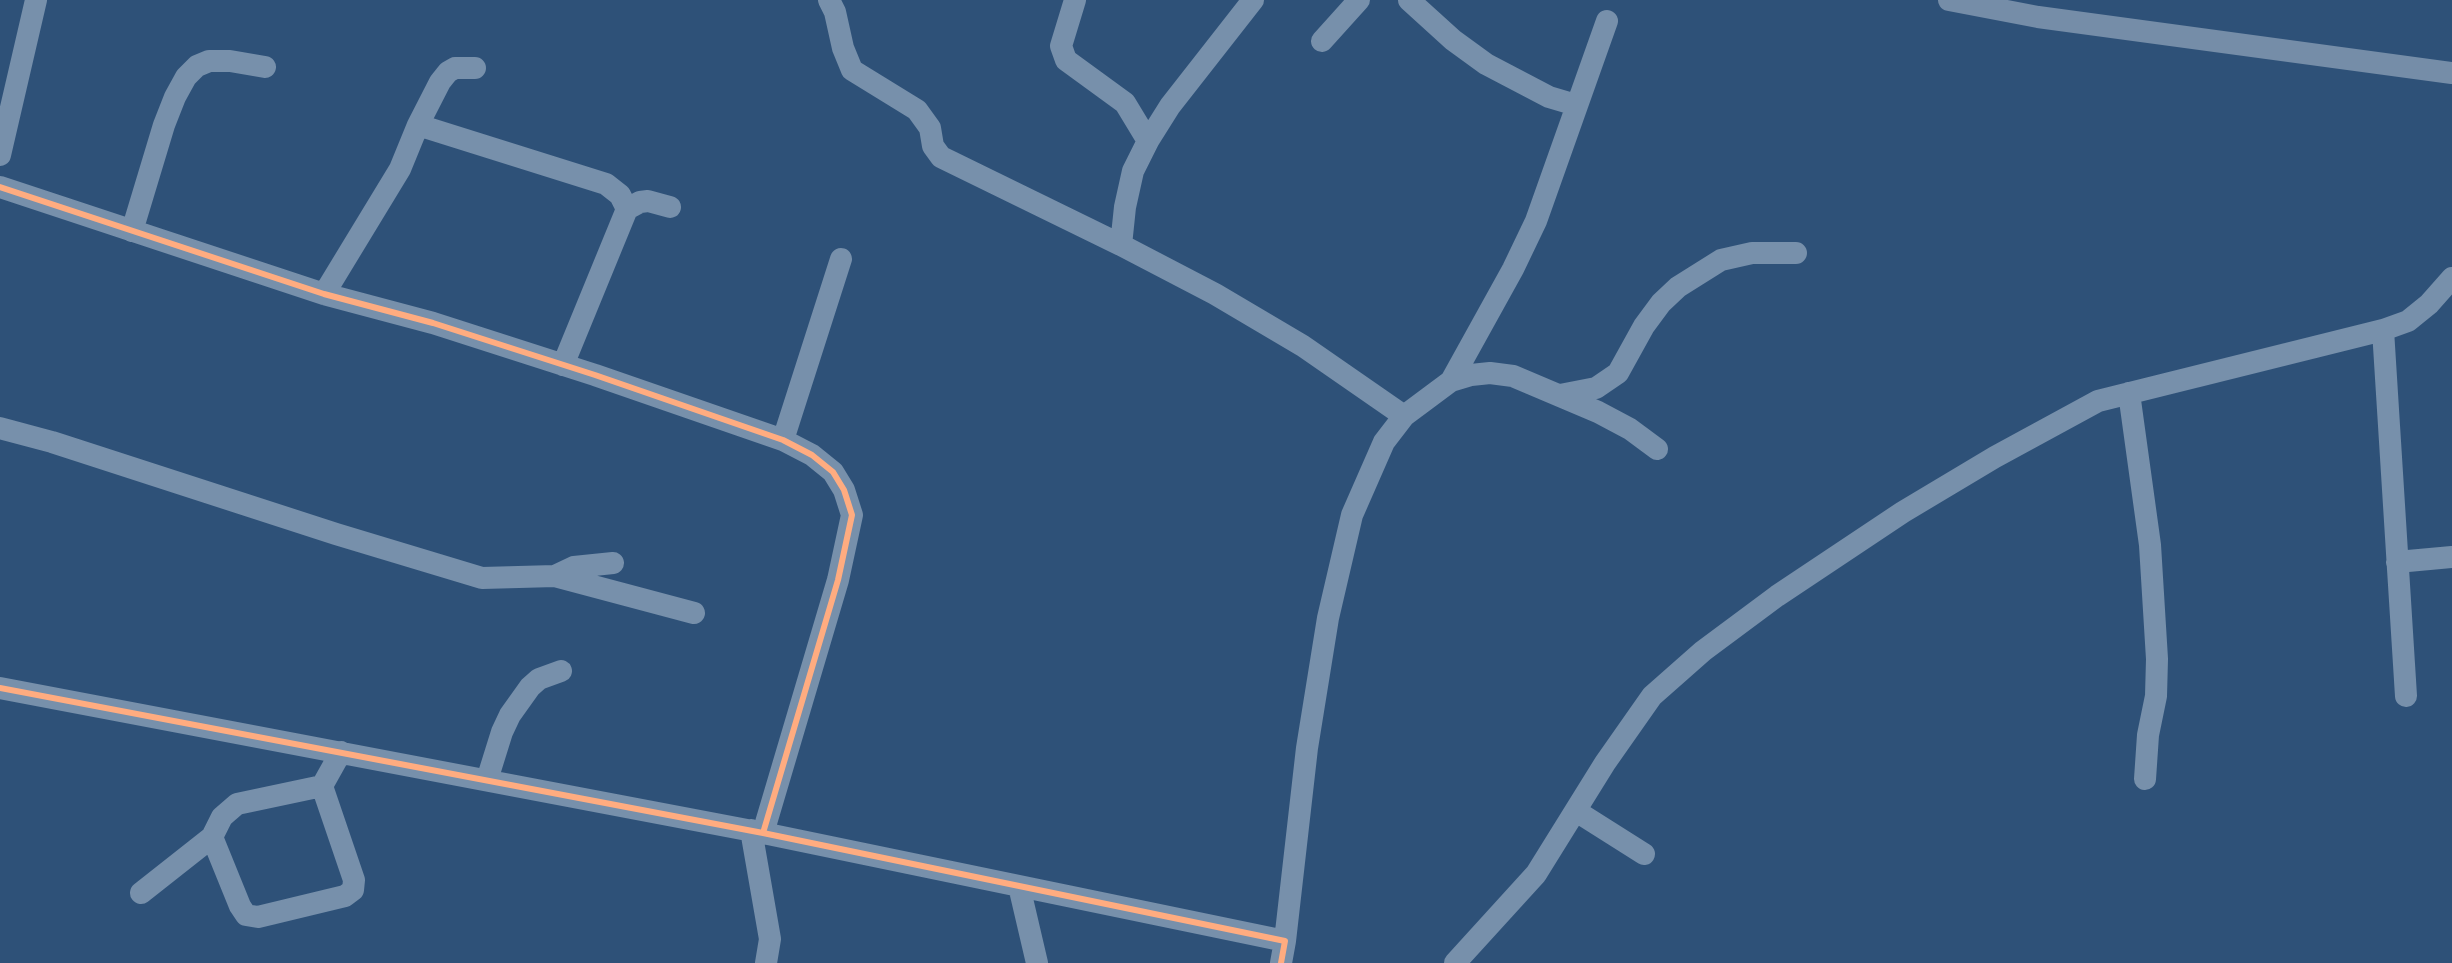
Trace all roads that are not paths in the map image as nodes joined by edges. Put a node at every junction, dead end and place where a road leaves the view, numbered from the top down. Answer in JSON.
{"nodes":[{"id":1,"x":36,"y":0,"type":"edge"},
{"id":2,"x":829,"y":0,"type":"edge"},
{"id":3,"x":1075,"y":0,"type":"edge"},
{"id":4,"x":1253,"y":0,"type":"edge"},
{"id":5,"x":1358,"y":0,"type":"edge"},
{"id":6,"x":1409,"y":0,"type":"edge"},
{"id":7,"x":1949,"y":0,"type":"edge"},
{"id":8,"x":1607,"y":22,"type":"dead end"},
{"id":9,"x":1322,"y":40,"type":"dead end"},
{"id":10,"x":265,"y":67,"type":"dead end"},
{"id":11,"x":475,"y":68,"type":"dead end"},
{"id":12,"x":2452,"y":73,"type":"edge"},
{"id":13,"x":1576,"y":105,"type":"junction"},
{"id":14,"x":418,"y":125,"type":"junction"},
{"id":15,"x":3,"y":132,"type":"edge"},
{"id":16,"x":1148,"y":141,"type":"junction"},
{"id":17,"x":0,"y":155,"type":"edge"},
{"id":18,"x":0,"y":187,"type":"edge"},
{"id":19,"x":670,"y":207,"type":"dead end"},
{"id":20,"x":627,"y":209,"type":"junction"},
{"id":21,"x":132,"y":231,"type":"junction"},
{"id":22,"x":1121,"y":245,"type":"junction"},
{"id":23,"x":1796,"y":253,"type":"dead end"},
{"id":24,"x":841,"y":259,"type":"dead end"},
{"id":25,"x":2452,"y":278,"type":"edge"},
{"id":26,"x":324,"y":294,"type":"junction"},
{"id":27,"x":2383,"y":330,"type":"junction"},
{"id":28,"x":563,"y":365,"type":"junction"},
{"id":29,"x":1451,"y":381,"type":"junction"},
{"id":30,"x":2129,"y":393,"type":"junction"},
{"id":31,"x":1560,"y":395,"type":"junction"},
{"id":32,"x":1404,"y":416,"type":"junction"},
{"id":33,"x":0,"y":428,"type":"edge"},
{"id":34,"x":783,"y":440,"type":"junction"},
{"id":35,"x":1657,"y":449,"type":"dead end"},
{"id":36,"x":2452,"y":557,"type":"edge"},
{"id":37,"x":2397,"y":562,"type":"junction"},
{"id":38,"x":613,"y":563,"type":"dead end"},
{"id":39,"x":555,"y":576,"type":"junction"},
{"id":40,"x":694,"y":613,"type":"dead end"},
{"id":41,"x":561,"y":671,"type":"dead end"},
{"id":42,"x":0,"y":688,"type":"edge"},
{"id":43,"x":2406,"y":696,"type":"dead end"},
{"id":44,"x":341,"y":752,"type":"junction"},
{"id":45,"x":2145,"y":779,"type":"dead end"},
{"id":46,"x":487,"y":780,"type":"junction"},
{"id":47,"x":322,"y":786,"type":"junction"},
{"id":48,"x":1576,"y":811,"type":"junction"},
{"id":49,"x":757,"y":832,"type":"junction"},
{"id":50,"x":212,"y":837,"type":"junction"},
{"id":51,"x":1644,"y":854,"type":"dead end"},
{"id":52,"x":1019,"y":886,"type":"junction"},
{"id":53,"x":141,"y":893,"type":"dead end"},
{"id":54,"x":1285,"y":941,"type":"junction"},
{"id":55,"x":766,"y":963,"type":"edge"},
{"id":56,"x":1038,"y":963,"type":"edge"},
{"id":57,"x":1281,"y":963,"type":"edge"},
{"id":58,"x":1455,"y":963,"type":"edge"}],
"edges":[{"from":1,"to":15,"type":"street"},
{"from":2,"to":22,"type":"street"},
{"from":3,"to":16,"type":"street"},
{"from":4,"to":16,"type":"street"},
{"from":5,"to":9,"type":"street"},
{"from":6,"to":13,"type":"street"},
{"from":7,"to":12,"type":"main road"},
{"from":8,"to":13,"type":"street"},
{"from":10,"to":21,"type":"street"},
{"from":11,"to":14,"type":"street"},
{"from":13,"to":29,"type":"street"},
{"from":14,"to":20,"type":"street"},
{"from":14,"to":26,"type":"street"},
{"from":15,"to":17,"type":"street"},
{"from":16,"to":22,"type":"street"},
{"from":18,"to":21,"type":"street"},
{"from":19,"to":20,"type":"street"},
{"from":20,"to":28,"type":"street"},
{"from":21,"to":26,"type":"street"},
{"from":22,"to":32,"type":"street"},
{"from":23,"to":31,"type":"street"},
{"from":24,"to":34,"type":"street"},
{"from":25,"to":27,"type":"street"},
{"from":26,"to":28,"type":"street"},
{"from":27,"to":30,"type":"street"},
{"from":27,"to":37,"type":"street"},
{"from":28,"to":34,"type":"street"},
{"from":29,"to":31,"type":"street"},
{"from":29,"to":32,"type":"street"},
{"from":30,"to":45,"type":"street"},
{"from":30,"to":48,"type":"street"},
{"from":31,"to":35,"type":"street"},
{"from":32,"to":54,"type":"street"},
{"from":33,"to":39,"type":"street"},
{"from":34,"to":49,"type":"street"},
{"from":36,"to":37,"type":"street"},
{"from":37,"to":43,"type":"street"},
{"from":38,"to":39,"type":"street"},
{"from":39,"to":40,"type":"street"},
{"from":41,"to":46,"type":"street"},
{"from":42,"to":44,"type":"street"},
{"from":44,"to":46,"type":"street"},
{"from":44,"to":47,"type":"street"},
{"from":46,"to":49,"type":"street"},
{"from":47,"to":50,"type":"street"},
{"from":47,"to":50,"type":"street"},
{"from":48,"to":51,"type":"street"},
{"from":48,"to":58,"type":"street"},
{"from":49,"to":52,"type":"street"},
{"from":49,"to":55,"type":"street"},
{"from":50,"to":53,"type":"street"},
{"from":52,"to":54,"type":"street"},
{"from":52,"to":56,"type":"street"},
{"from":54,"to":57,"type":"street"}]}
